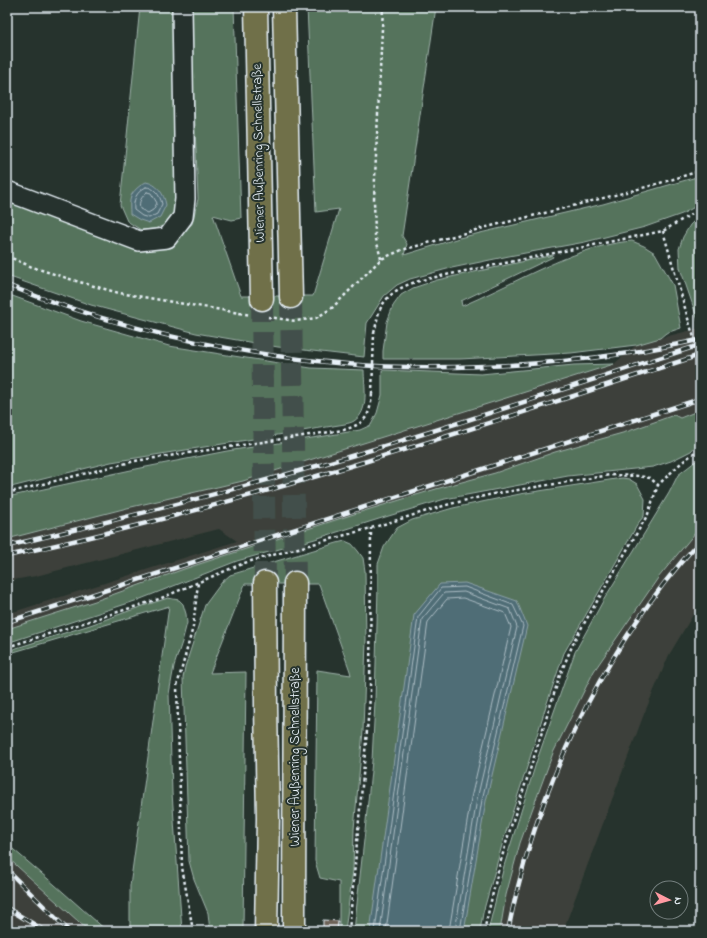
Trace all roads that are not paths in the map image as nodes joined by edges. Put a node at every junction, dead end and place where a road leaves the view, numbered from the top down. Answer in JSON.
{"nodes":[{"id":1,"x":182,"y":7,"type":"edge"},
{"id":2,"x":256,"y":7,"type":"edge"},
{"id":3,"x":284,"y":7,"type":"edge"},
{"id":4,"x":7,"y":191,"type":"edge"},
{"id":5,"x":291,"y":298,"type":"tunnel mouth"},
{"id":6,"x":261,"y":310,"type":"tunnel mouth"},
{"id":7,"x":265,"y":583,"type":"tunnel mouth"},
{"id":8,"x":295,"y":583,"type":"tunnel mouth"},
{"id":9,"x":266,"y":931,"type":"edge"},
{"id":10,"x":294,"y":931,"type":"edge"}],
"edges":[{"from":1,"to":4,"type":"lane"},
{"from":2,"to":6,"type":"highway","name":"Wiener Außenring Schnellstraße"},
{"from":3,"to":5,"type":"highway","name":"Wiener Außenring Schnellstraße"},
{"from":7,"to":9,"type":"highway","name":"Wiener Außenring Schnellstraße"},
{"from":8,"to":10,"type":"highway","name":"Wiener Außenring Schnellstraße"}]}
